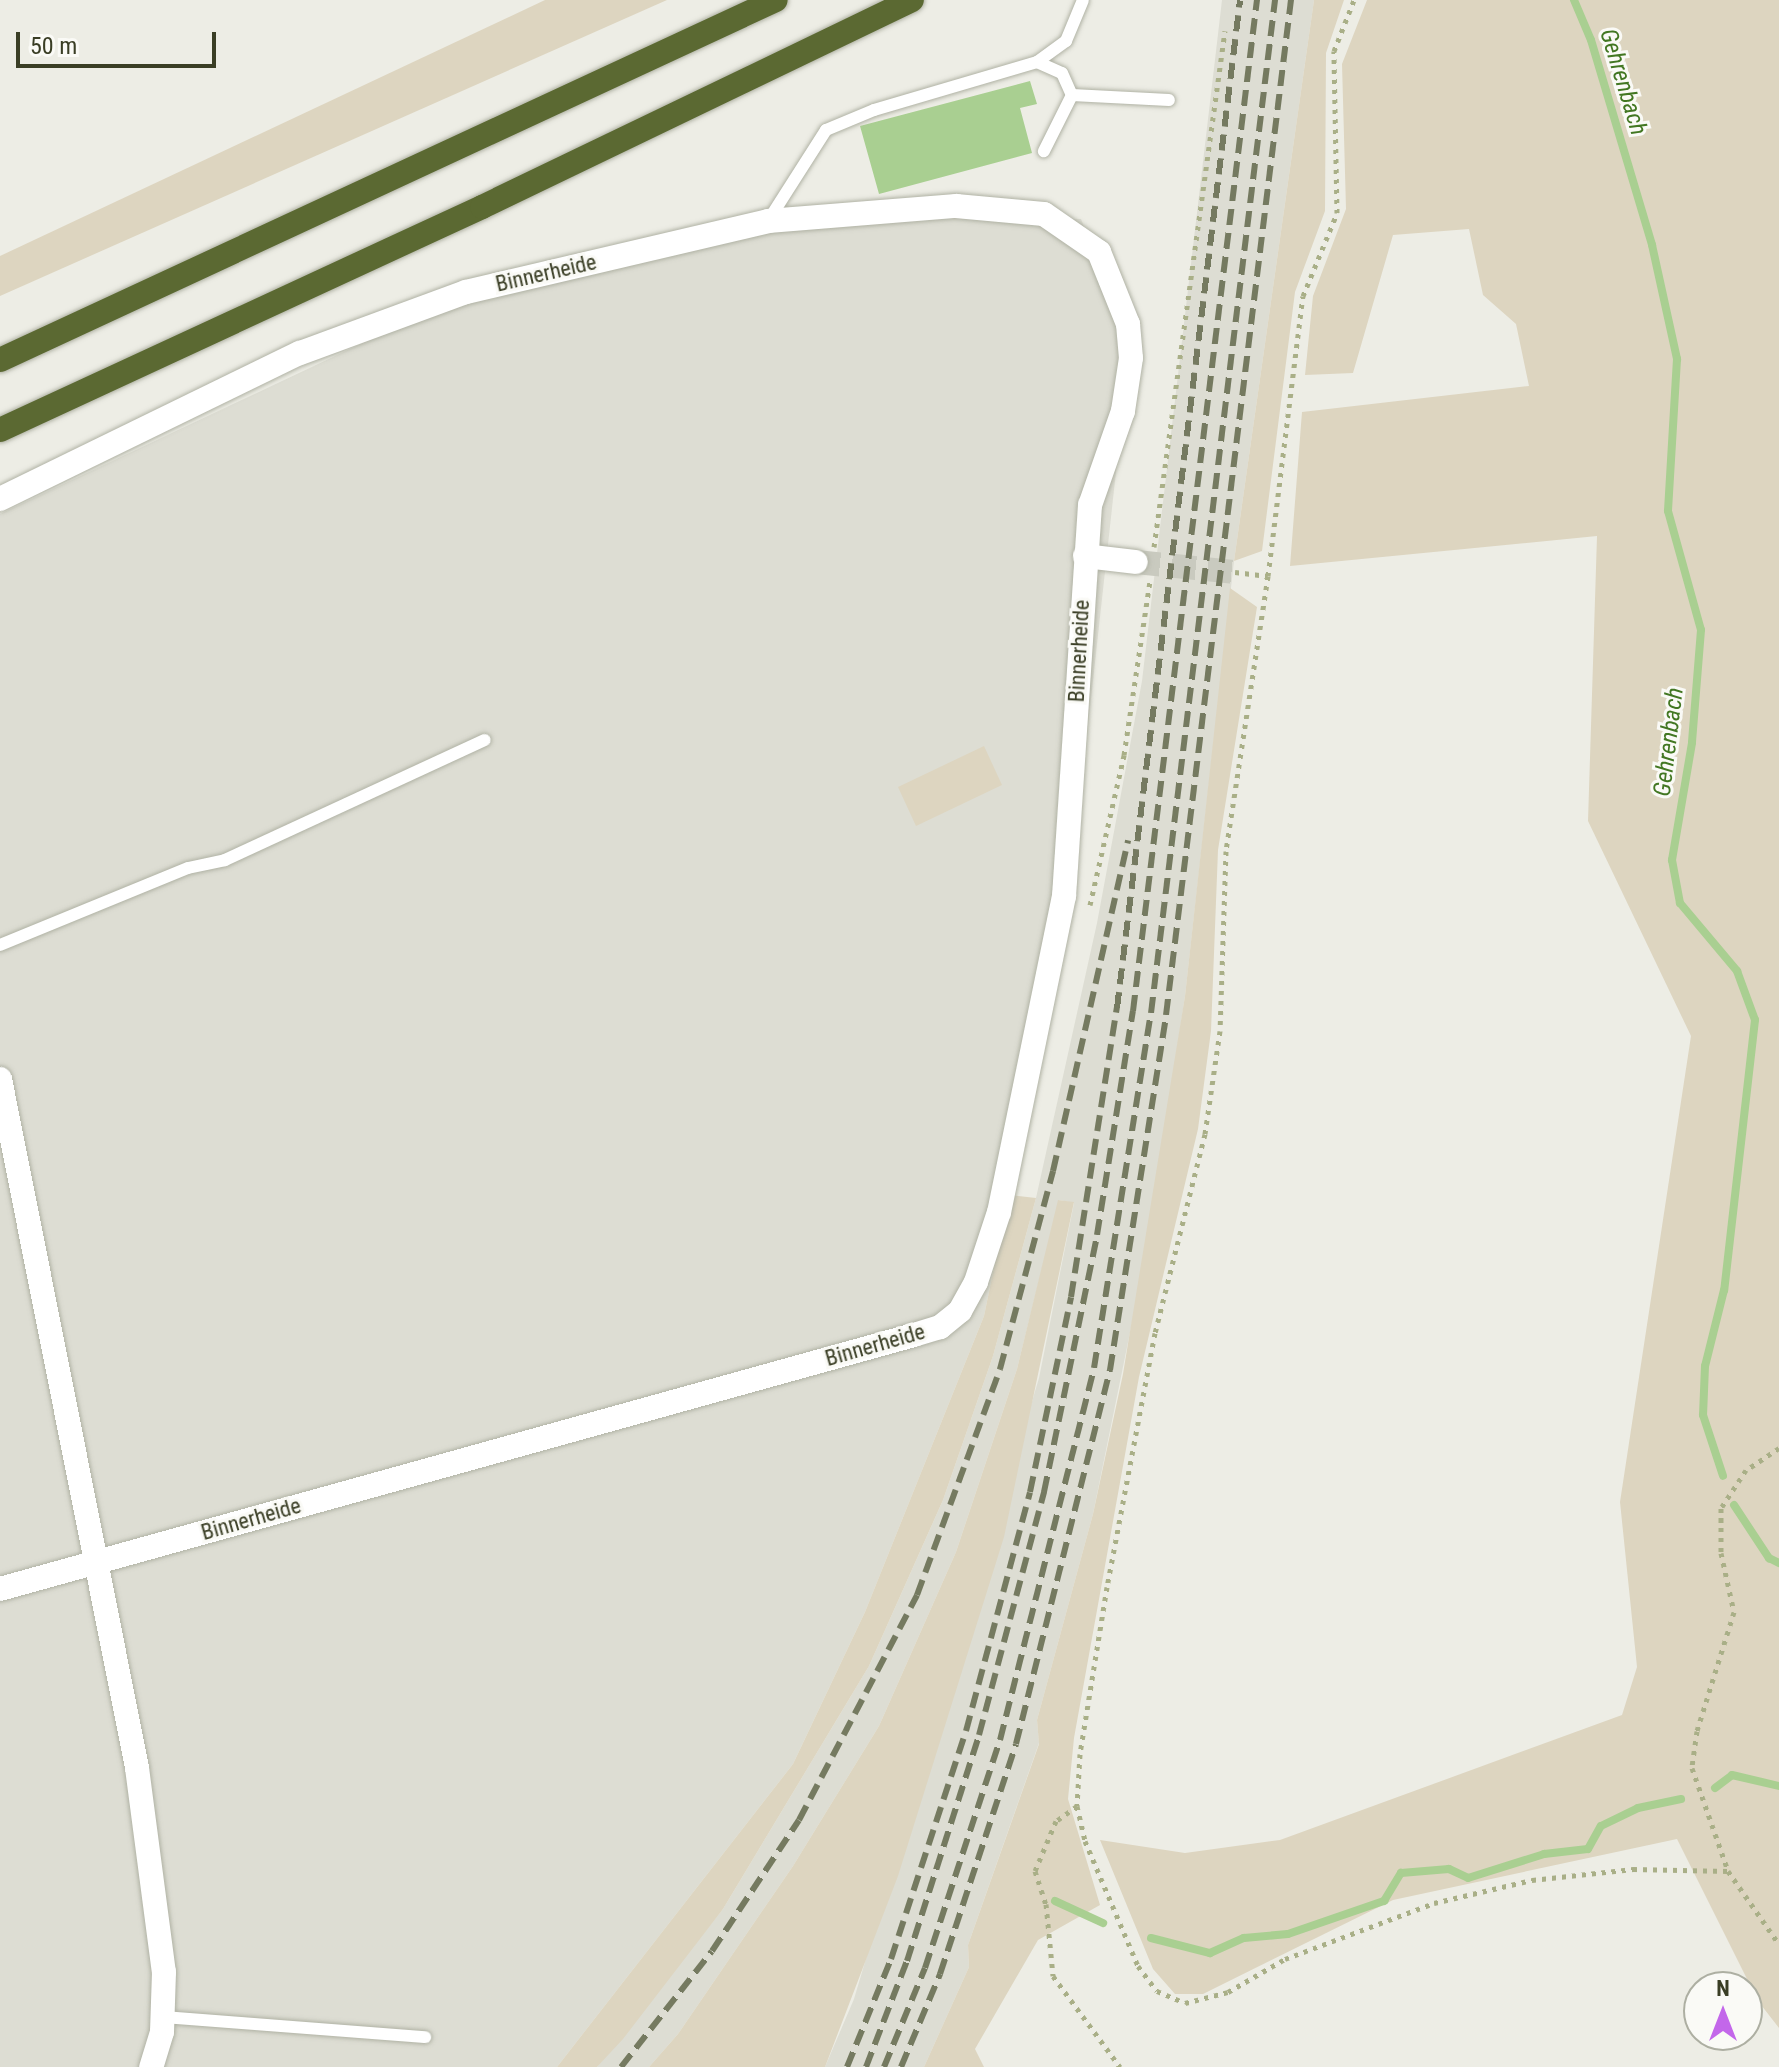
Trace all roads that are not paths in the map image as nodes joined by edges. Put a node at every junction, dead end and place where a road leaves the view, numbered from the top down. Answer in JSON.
{"nodes":[{"id":1,"x":776,"y":0,"type":"edge"},
{"id":2,"x":912,"y":0,"type":"edge"},
{"id":3,"x":1083,"y":0,"type":"edge"},
{"id":4,"x":1037,"y":62,"type":"junction"},
{"id":5,"x":1072,"y":95,"type":"junction"},
{"id":6,"x":1169,"y":100,"type":"dead end"},
{"id":7,"x":1044,"y":151,"type":"dead end"},
{"id":8,"x":768,"y":221,"type":"junction"},
{"id":9,"x":0,"y":360,"type":"edge"},
{"id":10,"x":0,"y":430,"type":"edge"},
{"id":11,"x":0,"y":499,"type":"edge"},
{"id":12,"x":1085,"y":556,"type":"junction"},
{"id":13,"x":1146,"y":564,"type":"tunnel mouth"},
{"id":14,"x":485,"y":740,"type":"dead end"},
{"id":15,"x":0,"y":945,"type":"edge"},
{"id":16,"x":0,"y":1079,"type":"edge"},
{"id":17,"x":96,"y":1562,"type":"junction"},
{"id":18,"x":0,"y":1589,"type":"edge"},
{"id":19,"x":163,"y":2017,"type":"junction"},
{"id":20,"x":425,"y":2037,"type":"dead end"},
{"id":21,"x":151,"y":2067,"type":"edge"}],
"edges":[{"from":1,"to":9,"type":"highway"},
{"from":2,"to":10,"type":"highway"},
{"from":3,"to":4,"type":"lane"},
{"from":4,"to":5,"type":"lane"},
{"from":4,"to":8,"type":"lane"},
{"from":5,"to":6,"type":"lane"},
{"from":5,"to":7,"type":"lane"},
{"from":8,"to":11,"type":"street","name":"Binnerheide"},
{"from":8,"to":12,"type":"street","name":"Binnerheide"},
{"from":12,"to":13,"type":"street"},
{"from":12,"to":17,"type":"street","name":"Binnerheide"},
{"from":14,"to":15,"type":"lane"},
{"from":16,"to":17,"type":"street"},
{"from":17,"to":18,"type":"street","name":"Binnerheide"},
{"from":17,"to":19,"type":"street"},
{"from":19,"to":20,"type":"lane"},
{"from":19,"to":21,"type":"street"}]}
